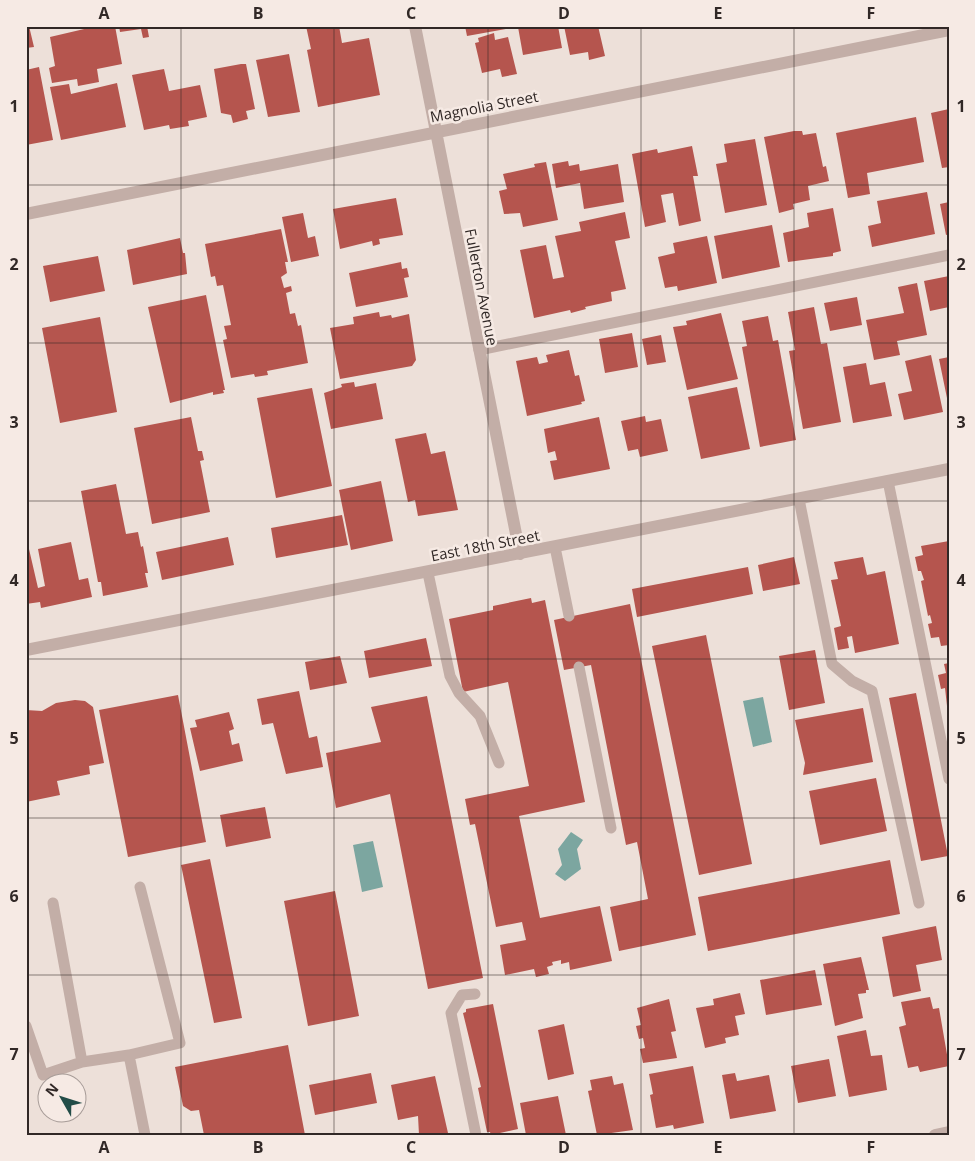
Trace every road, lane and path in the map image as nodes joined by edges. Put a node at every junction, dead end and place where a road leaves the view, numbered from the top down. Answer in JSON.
{"nodes":[{"id":1,"x":415,"y":26,"type":"edge"},
{"id":2,"x":949,"y":30,"type":"edge"},
{"id":3,"x":435,"y":132,"type":"junction"},
{"id":4,"x":26,"y":214,"type":"edge"},
{"id":5,"x":949,"y":256,"type":"edge"},
{"id":6,"x":479,"y":350,"type":"junction"},
{"id":7,"x":949,"y":469,"type":"edge"},
{"id":8,"x":888,"y":481,"type":"junction"},
{"id":9,"x":799,"y":499,"type":"junction"},
{"id":10,"x":555,"y":547,"type":"junction"},
{"id":11,"x":520,"y":554,"type":"junction"},
{"id":12,"x":428,"y":572,"type":"junction"},
{"id":13,"x":569,"y":616,"type":"dead end"},
{"id":14,"x":26,"y":650,"type":"edge"},
{"id":15,"x":579,"y":667,"type":"dead end"},
{"id":16,"x":499,"y":763,"type":"dead end"},
{"id":17,"x":949,"y":779,"type":"edge"},
{"id":18,"x":611,"y":828,"type":"dead end"},
{"id":19,"x":140,"y":887,"type":"dead end"},
{"id":20,"x":53,"y":903,"type":"dead end"},
{"id":21,"x":919,"y":903,"type":"dead end"},
{"id":22,"x":475,"y":994,"type":"dead end"},
{"id":23,"x":26,"y":1026,"type":"edge"},
{"id":24,"x":129,"y":1055,"type":"junction"},
{"id":25,"x":82,"y":1062,"type":"junction"},
{"id":26,"x":949,"y":1132,"type":"edge"},
{"id":27,"x":145,"y":1135,"type":"edge"},
{"id":28,"x":476,"y":1135,"type":"edge"},
{"id":29,"x":935,"y":1135,"type":"edge"}],
"edges":[{"from":1,"to":3,"type":"street","name":"Fullerton Avenue"},
{"from":2,"to":3,"type":"street","name":"Magnolia Street"},
{"from":3,"to":4,"type":"street","name":"Magnolia Street"},
{"from":3,"to":6,"type":"street","name":"Fullerton Avenue"},
{"from":5,"to":6,"type":"lane"},
{"from":6,"to":11,"type":"street","name":"Fullerton Avenue"},
{"from":7,"to":8,"type":"street","name":"East 18th Street"},
{"from":8,"to":9,"type":"street","name":"East 18th Street"},
{"from":8,"to":17,"type":"lane"},
{"from":9,"to":10,"type":"street","name":"East 18th Street"},
{"from":9,"to":21,"type":"lane"},
{"from":10,"to":11,"type":"street","name":"East 18th Street"},
{"from":10,"to":13,"type":"lane"},
{"from":11,"to":12,"type":"street","name":"East 18th Street"},
{"from":12,"to":14,"type":"street","name":"East 18th Street"},
{"from":12,"to":16,"type":"lane"},
{"from":15,"to":18,"type":"lane"},
{"from":19,"to":24,"type":"lane"},
{"from":20,"to":25,"type":"lane"},
{"from":22,"to":28,"type":"lane"},
{"from":23,"to":25,"type":"lane"},
{"from":24,"to":25,"type":"lane"},
{"from":24,"to":27,"type":"lane"},
{"from":26,"to":29,"type":"street"}]}
